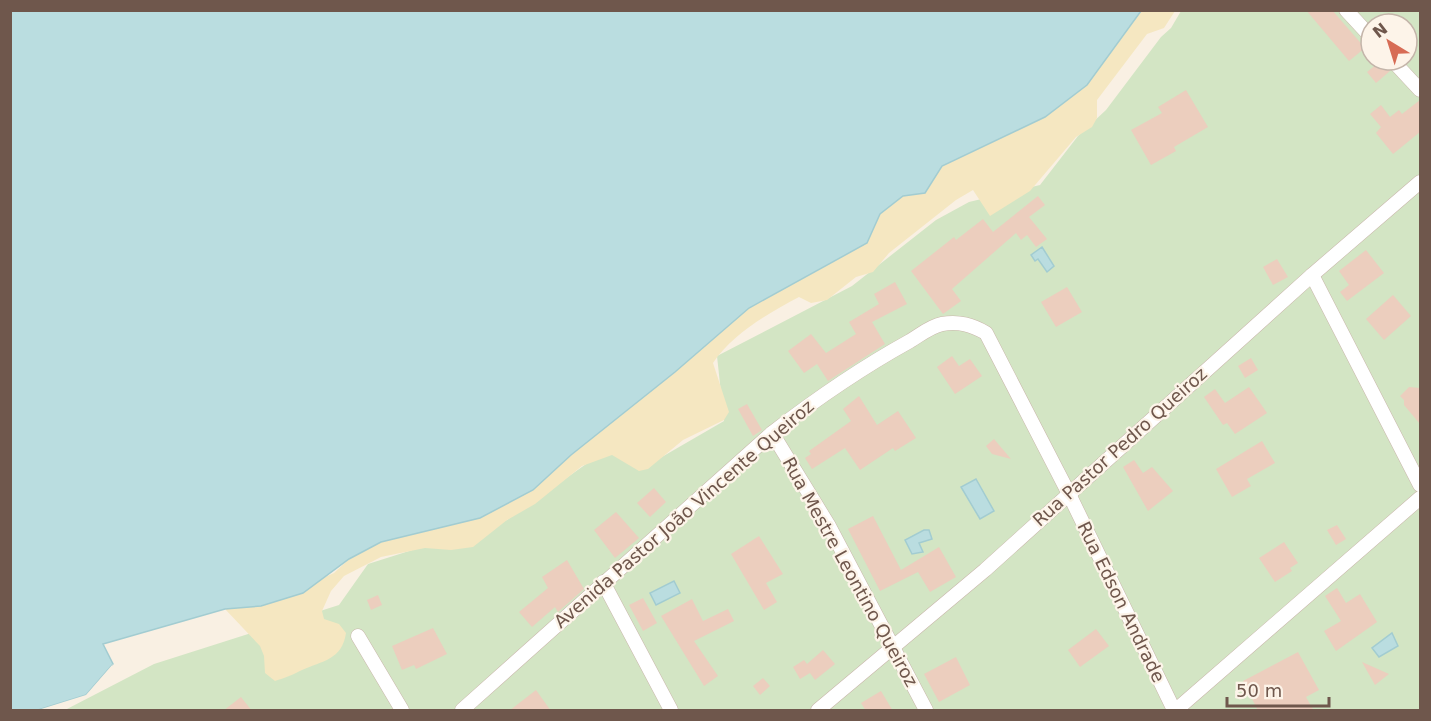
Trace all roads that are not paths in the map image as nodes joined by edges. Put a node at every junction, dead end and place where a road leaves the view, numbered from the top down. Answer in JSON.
{"nodes":[{"id":1,"x":1347,"y":10,"type":"edge"},
{"id":2,"x":1359,"y":24,"type":"edge"},
{"id":3,"x":1403,"y":72,"type":"edge"},
{"id":4,"x":1420,"y":90,"type":"edge"},
{"id":5,"x":1420,"y":182,"type":"edge"},
{"id":6,"x":1312,"y":275,"type":"junction"},
{"id":7,"x":986,"y":333,"type":"joint"},
{"id":8,"x":772,"y":433,"type":"junction"},
{"id":9,"x":1420,"y":485,"type":"edge"},
{"id":10,"x":1068,"y":492,"type":"junction"},
{"id":11,"x":1420,"y":498,"type":"edge"},
{"id":12,"x":603,"y":582,"type":"junction"},
{"id":13,"x":358,"y":636,"type":"dead end"},
{"id":14,"x":892,"y":646,"type":"junction"},
{"id":15,"x":402,"y":711,"type":"edge"},
{"id":16,"x":462,"y":711,"type":"edge"},
{"id":17,"x":671,"y":711,"type":"edge"},
{"id":18,"x":819,"y":711,"type":"edge"},
{"id":19,"x":926,"y":711,"type":"edge"},
{"id":20,"x":1175,"y":711,"type":"edge"}],
"edges":[{"from":1,"to":2,"type":"street"},
{"from":3,"to":4,"type":"street"},
{"from":5,"to":6,"type":"street","name":"Rua Pastor Pedro Queiroz"},
{"from":6,"to":9,"type":"street"},
{"from":6,"to":10,"type":"street","name":"Rua Pastor Pedro Queiroz"},
{"from":7,"to":8,"type":"street","name":"Avenida Pastor João Vincente Queiroz"},
{"from":7,"to":10,"type":"street","name":"Rua Edson Andrade"},
{"from":8,"to":12,"type":"street","name":"Avenida Pastor João Vincente Queiroz"},
{"from":8,"to":14,"type":"street","name":"Rua Mestre Leontino Queiroz"},
{"from":10,"to":14,"type":"street","name":"Rua Pastor Pedro Queiroz"},
{"from":10,"to":20,"type":"street","name":"Rua Edson Andrade"},
{"from":11,"to":20,"type":"street"},
{"from":12,"to":16,"type":"street","name":"Avenida Pastor João Vincente Queiroz"},
{"from":12,"to":17,"type":"street"},
{"from":13,"to":15,"type":"street"},
{"from":14,"to":18,"type":"street","name":"Rua Pastor Pedro Queiroz"},
{"from":14,"to":19,"type":"street","name":"Rua Mestre Leontino Queiroz"}]}
